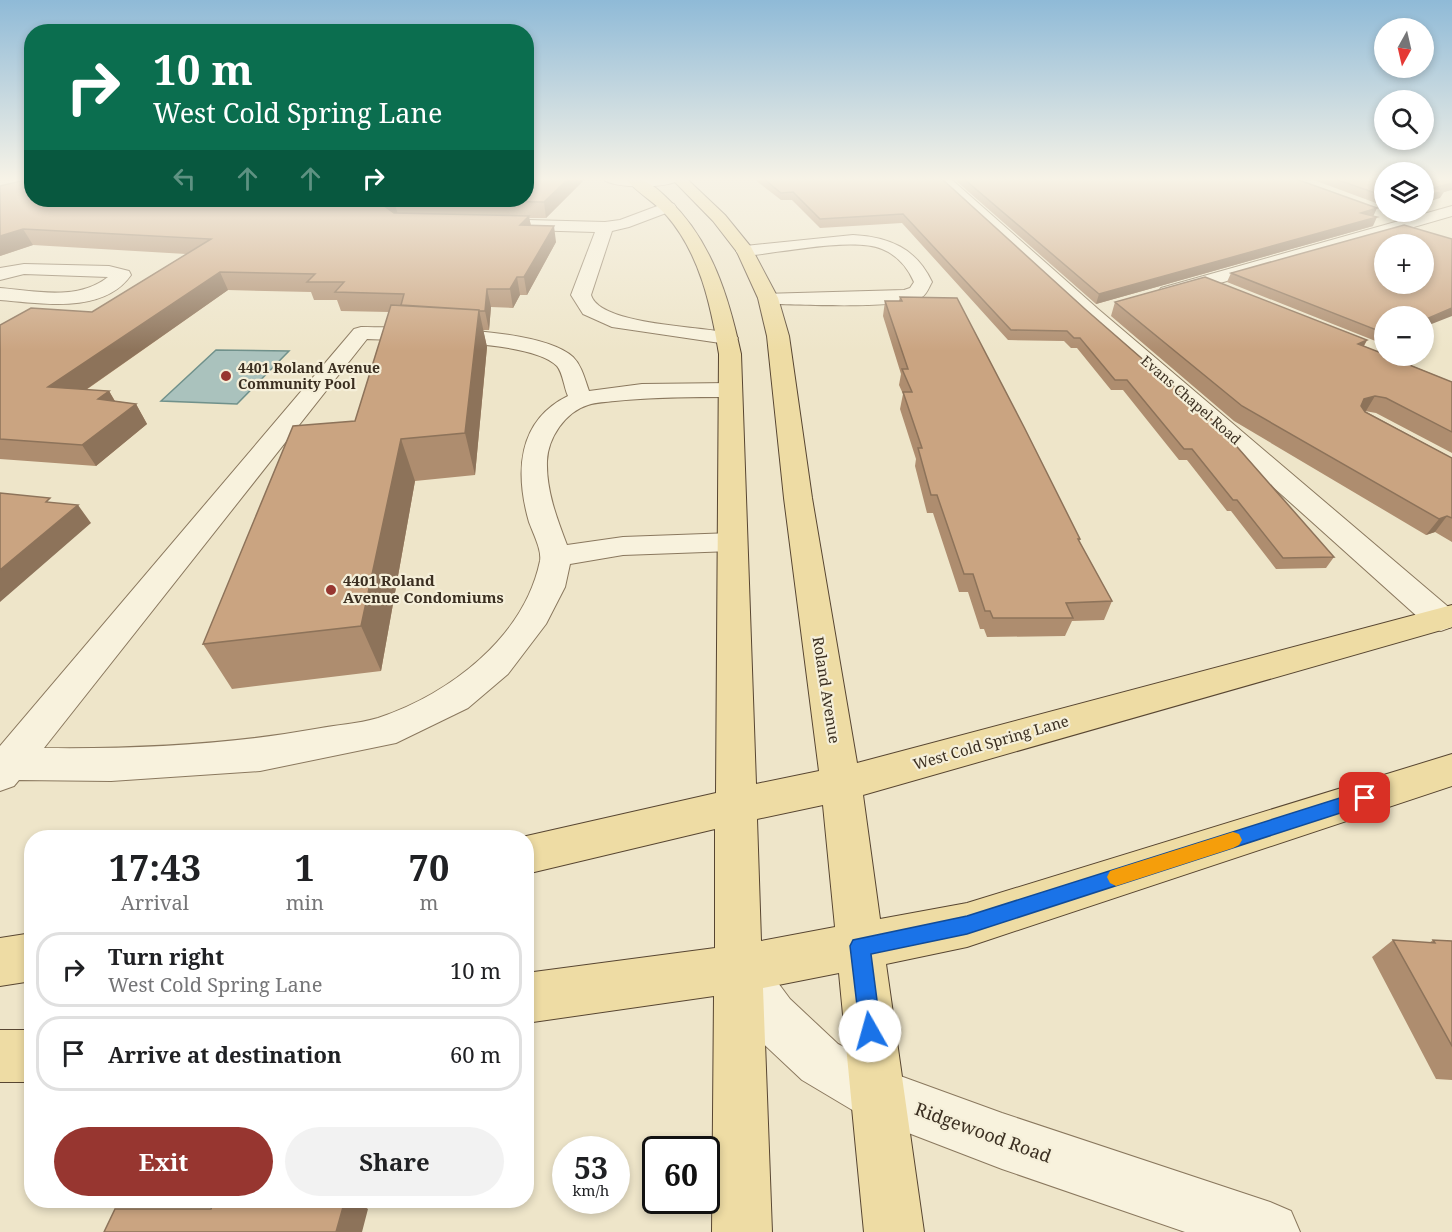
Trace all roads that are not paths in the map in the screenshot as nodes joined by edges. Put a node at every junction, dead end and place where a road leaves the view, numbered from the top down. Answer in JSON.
{"nodes":[{"id":1,"x":602,"y":236,"type":"edge"},
{"id":2,"x":690,"y":236,"type":"edge"},
{"id":3,"x":734,"y":236,"type":"edge"},
{"id":4,"x":1013,"y":236,"type":"edge"},
{"id":5,"x":1358,"y":236,"type":"edge"},
{"id":6,"x":745,"y":251,"type":"junction"},
{"id":7,"x":0,"y":274,"type":"edge"},
{"id":8,"x":1202,"y":282,"type":"junction"},
{"id":9,"x":0,"y":294,"type":"edge"},
{"id":10,"x":1234,"y":295,"type":"edge"},
{"id":11,"x":768,"y":298,"type":"junction"},
{"id":12,"x":1147,"y":298,"type":"edge"},
{"id":13,"x":727,"y":338,"type":"junction"},
{"id":14,"x":730,"y":390,"type":"junction"},
{"id":15,"x":581,"y":399,"type":"junction"},
{"id":16,"x":732,"y":542,"type":"junction"},
{"id":17,"x":556,"y":557,"type":"junction"},
{"id":18,"x":1446,"y":617,"type":"edge"},
{"id":19,"x":3,"y":766,"type":"edge"},
{"id":20,"x":1452,"y":770,"type":"edge"},
{"id":21,"x":841,"y":784,"type":"junction"},
{"id":22,"x":736,"y":806,"type":"junction"},
{"id":23,"x":534,"y":853,"type":"edge"},
{"id":24,"x":860,"y":946,"type":"junction"},
{"id":25,"x":24,"y":958,"type":"edge"},
{"id":26,"x":0,"y":962,"type":"edge"},
{"id":27,"x":738,"y":969,"type":"junction"},
{"id":28,"x":534,"y":997,"type":"edge"},
{"id":29,"x":0,"y":1056,"type":"edge"},
{"id":30,"x":24,"y":1056,"type":"edge"},
{"id":31,"x":878,"y":1095,"type":"junction"},
{"id":32,"x":742,"y":1232,"type":"edge"},
{"id":33,"x":894,"y":1232,"type":"edge"},
{"id":34,"x":1270,"y":1232,"type":"edge"}],
"edges":[{"from":1,"to":13,"type":"street"},
{"from":2,"to":13,"type":"main road"},
{"from":3,"to":6,"type":"main road","name":"Roland Avenue"},
{"from":4,"to":18,"type":"street","name":"Evans Chapel Road"},
{"from":5,"to":8,"type":"street"},
{"from":6,"to":11,"type":"main road","name":"Roland Avenue"},
{"from":6,"to":11,"type":"street"},
{"from":7,"to":9,"type":"street"},
{"from":8,"to":10,"type":"street"},
{"from":8,"to":12,"type":"street"},
{"from":11,"to":21,"type":"main road","name":"Roland Avenue"},
{"from":13,"to":14,"type":"main road"},
{"from":14,"to":15,"type":"street"},
{"from":14,"to":16,"type":"main road"},
{"from":15,"to":17,"type":"street"},
{"from":15,"to":19,"type":"street"},
{"from":16,"to":17,"type":"street"},
{"from":16,"to":22,"type":"main road"},
{"from":17,"to":19,"type":"street"},
{"from":18,"to":21,"type":"main road","name":"West Cold Spring Lane"},
{"from":20,"to":24,"type":"main road"},
{"from":21,"to":22,"type":"main road","name":"West Cold Spring Lane"},
{"from":21,"to":24,"type":"main road","name":"Roland Avenue"},
{"from":22,"to":23,"type":"main road","name":"West Cold Spring Lane"},
{"from":22,"to":27,"type":"main road"},
{"from":24,"to":27,"type":"main road"},
{"from":24,"to":31,"type":"main road","name":"Roland Avenue"},
{"from":25,"to":26,"type":"main road"},
{"from":27,"to":28,"type":"main road"},
{"from":27,"to":31,"type":"street","name":"Ridgewood Road"},
{"from":27,"to":32,"type":"main road"},
{"from":29,"to":30,"type":"main road"},
{"from":31,"to":33,"type":"main road","name":"Roland Avenue"},
{"from":31,"to":34,"type":"street","name":"Ridgewood Road"}]}
